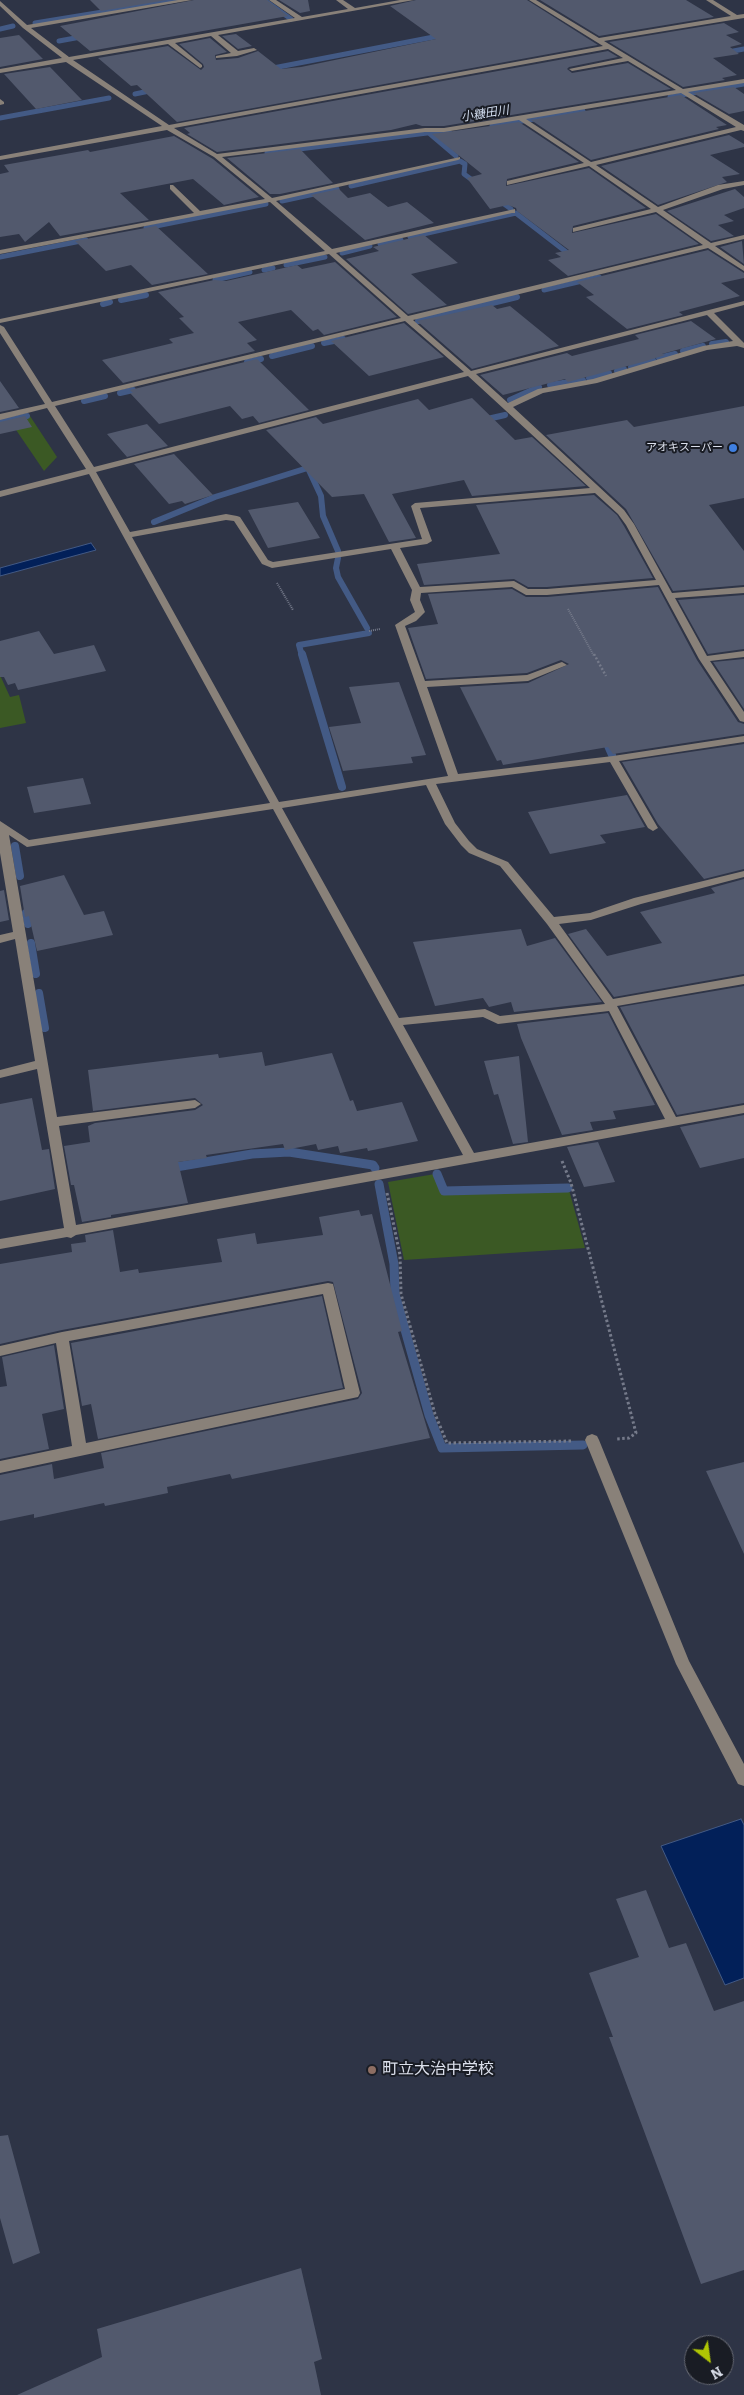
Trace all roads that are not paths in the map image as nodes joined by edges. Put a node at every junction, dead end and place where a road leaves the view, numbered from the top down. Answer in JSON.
{"nodes":[{"id":1,"x":162,"y":0,"type":"edge"},
{"id":2,"x":189,"y":0,"type":"edge"},
{"id":3,"x":275,"y":0,"type":"edge"},
{"id":4,"x":339,"y":0,"type":"edge"},
{"id":5,"x":411,"y":0,"type":"edge"},
{"id":6,"x":532,"y":0,"type":"edge"},
{"id":7,"x":709,"y":0,"type":"edge"},
{"id":8,"x":0,"y":2,"type":"edge"},
{"id":9,"x":354,"y":10,"type":"junction"},
{"id":10,"x":744,"y":16,"type":"edge"},
{"id":11,"x":736,"y":17,"type":"junction"},
{"id":12,"x":301,"y":19,"type":"junction"},
{"id":13,"x":23,"y":25,"type":"junction"},
{"id":14,"x":212,"y":34,"type":"junction"},
{"id":15,"x":598,"y":40,"type":"junction"},
{"id":16,"x":170,"y":42,"type":"junction"},
{"id":17,"x":609,"y":47,"type":"junction"},
{"id":18,"x":254,"y":50,"type":"dead end"},
{"id":19,"x":237,"y":54,"type":"junction"},
{"id":20,"x":218,"y":58,"type":"dead end"},
{"id":21,"x":630,"y":59,"type":"junction"},
{"id":22,"x":68,"y":60,"type":"junction"},
{"id":23,"x":200,"y":66,"type":"dead end"},
{"id":24,"x":572,"y":70,"type":"dead end"},
{"id":25,"x":0,"y":71,"type":"edge"},
{"id":26,"x":744,"y":81,"type":"edge"},
{"id":27,"x":744,"y":88,"type":"edge"},
{"id":28,"x":688,"y":94,"type":"junction"},
{"id":29,"x":525,"y":121,"type":"junction"},
{"id":30,"x":167,"y":127,"type":"junction"},
{"id":31,"x":743,"y":128,"type":"edge"},
{"id":32,"x":453,"y":136,"type":"dead end"},
{"id":33,"x":216,"y":156,"type":"junction"},
{"id":34,"x":0,"y":158,"type":"edge"},
{"id":35,"x":458,"y":158,"type":"dead end"},
{"id":36,"x":590,"y":164,"type":"junction"},
{"id":37,"x":510,"y":183,"type":"dead end"},
{"id":38,"x":744,"y":184,"type":"edge"},
{"id":39,"x":173,"y":187,"type":"dead end"},
{"id":40,"x":271,"y":200,"type":"junction"},
{"id":41,"x":657,"y":210,"type":"junction"},
{"id":42,"x":512,"y":211,"type":"dead end"},
{"id":43,"x":199,"y":214,"type":"junction"},
{"id":44,"x":576,"y":230,"type":"dead end"},
{"id":45,"x":744,"y":237,"type":"edge"},
{"id":46,"x":711,"y":245,"type":"junction"},
{"id":47,"x":0,"y":252,"type":"edge"},
{"id":48,"x":330,"y":252,"type":"junction"},
{"id":49,"x":744,"y":269,"type":"edge"},
{"id":50,"x":744,"y":303,"type":"edge"},
{"id":51,"x":709,"y":312,"type":"junction"},
{"id":52,"x":406,"y":319,"type":"junction"},
{"id":53,"x":0,"y":322,"type":"edge"},
{"id":54,"x":0,"y":327,"type":"edge"},
{"id":55,"x":4,"y":341,"type":"edge"},
{"id":56,"x":741,"y":345,"type":"edge"},
{"id":57,"x":468,"y":374,"type":"junction"},
{"id":58,"x":50,"y":405,"type":"junction"},
{"id":59,"x":507,"y":406,"type":"junction"},
{"id":60,"x":0,"y":417,"type":"edge"},
{"id":61,"x":90,"y":470,"type":"junction"},
{"id":62,"x":597,"y":490,"type":"junction"},
{"id":63,"x":0,"y":494,"type":"edge"},
{"id":64,"x":127,"y":535,"type":"junction"},
{"id":65,"x":394,"y":546,"type":"junction"},
{"id":66,"x":661,"y":582,"type":"junction"},
{"id":67,"x":417,"y":590,"type":"junction"},
{"id":68,"x":744,"y":590,"type":"edge"},
{"id":69,"x":669,"y":596,"type":"junction"},
{"id":70,"x":744,"y":654,"type":"edge"},
{"id":71,"x":704,"y":659,"type":"junction"},
{"id":72,"x":562,"y":665,"type":"dead end"},
{"id":73,"x":421,"y":684,"type":"junction"},
{"id":74,"x":744,"y":719,"type":"edge"},
{"id":75,"x":744,"y":739,"type":"edge"},
{"id":76,"x":613,"y":759,"type":"junction"},
{"id":77,"x":454,"y":778,"type":"junction"},
{"id":78,"x":430,"y":782,"type":"junction"},
{"id":79,"x":274,"y":805,"type":"junction"},
{"id":80,"x":2,"y":825,"type":"edge"},
{"id":81,"x":653,"y":828,"type":"dead end"},
{"id":82,"x":744,"y":874,"type":"edge"},
{"id":83,"x":550,"y":921,"type":"junction"},
{"id":84,"x":19,"y":934,"type":"junction"},
{"id":85,"x":0,"y":939,"type":"edge"},
{"id":86,"x":744,"y":980,"type":"edge"},
{"id":87,"x":611,"y":1005,"type":"junction"},
{"id":88,"x":395,"y":1022,"type":"junction"},
{"id":89,"x":42,"y":1063,"type":"junction"},
{"id":90,"x":0,"y":1074,"type":"edge"},
{"id":91,"x":195,"y":1104,"type":"dead end"},
{"id":92,"x":744,"y":1109,"type":"edge"},
{"id":93,"x":52,"y":1122,"type":"junction"},
{"id":94,"x":673,"y":1122,"type":"junction"},
{"id":95,"x":471,"y":1159,"type":"junction"},
{"id":96,"x":71,"y":1233,"type":"junction"},
{"id":97,"x":0,"y":1244,"type":"edge"},
{"id":98,"x":62,"y":1337,"type":"junction"},
{"id":99,"x":0,"y":1351,"type":"edge"},
{"id":100,"x":592,"y":1440,"type":"road end"},
{"id":101,"x":80,"y":1450,"type":"junction"},
{"id":102,"x":0,"y":1467,"type":"edge"},
{"id":103,"x":740,"y":1762,"type":"edge"},
{"id":104,"x":744,"y":1779,"type":"edge"}],
"edges":[{"from":1,"to":13,"type":"street"},
{"from":2,"to":13,"type":"street"},
{"from":3,"to":12,"type":"street"},
{"from":4,"to":9,"type":"street"},
{"from":5,"to":9,"type":"street"},
{"from":6,"to":15,"type":"street"},
{"from":7,"to":11,"type":"street"},
{"from":8,"to":13,"type":"street"},
{"from":9,"to":12,"type":"street"},
{"from":10,"to":11,"type":"street"},
{"from":11,"to":15,"type":"street"},
{"from":12,"to":14,"type":"street"},
{"from":13,"to":22,"type":"street"},
{"from":14,"to":16,"type":"street"},
{"from":14,"to":19,"type":"street"},
{"from":15,"to":17,"type":"street"},
{"from":16,"to":22,"type":"street"},
{"from":16,"to":23,"type":"street"},
{"from":17,"to":21,"type":"street"},
{"from":17,"to":30,"type":"street"},
{"from":18,"to":19,"type":"street"},
{"from":19,"to":20,"type":"street"},
{"from":21,"to":24,"type":"street"},
{"from":21,"to":28,"type":"street"},
{"from":22,"to":25,"type":"street"},
{"from":22,"to":30,"type":"street"},
{"from":26,"to":28,"type":"street"},
{"from":27,"to":28,"type":"street"},
{"from":28,"to":29,"type":"street"},
{"from":28,"to":29,"type":"street"},
{"from":28,"to":31,"type":"street"},
{"from":29,"to":32,"type":"street"},
{"from":29,"to":33,"type":"street"},
{"from":29,"to":36,"type":"street"},
{"from":30,"to":33,"type":"street"},
{"from":30,"to":34,"type":"street"},
{"from":31,"to":36,"type":"street"},
{"from":33,"to":40,"type":"street"},
{"from":35,"to":40,"type":"street"},
{"from":36,"to":37,"type":"street"},
{"from":36,"to":41,"type":"street"},
{"from":38,"to":41,"type":"street"},
{"from":39,"to":43,"type":"street"},
{"from":40,"to":43,"type":"street"},
{"from":40,"to":48,"type":"street"},
{"from":41,"to":44,"type":"street"},
{"from":41,"to":46,"type":"street"},
{"from":42,"to":48,"type":"street"},
{"from":43,"to":47,"type":"street"},
{"from":45,"to":46,"type":"street"},
{"from":46,"to":49,"type":"street"},
{"from":46,"to":52,"type":"street"},
{"from":48,"to":52,"type":"street"},
{"from":48,"to":53,"type":"street"},
{"from":50,"to":51,"type":"street"},
{"from":51,"to":56,"type":"street"},
{"from":51,"to":57,"type":"street"},
{"from":52,"to":57,"type":"street"},
{"from":52,"to":58,"type":"street"},
{"from":54,"to":55,"type":"street"},
{"from":55,"to":58,"type":"street"},
{"from":56,"to":59,"type":"street"},
{"from":57,"to":59,"type":"street"},
{"from":57,"to":61,"type":"street"},
{"from":58,"to":60,"type":"street"},
{"from":58,"to":61,"type":"street"},
{"from":59,"to":62,"type":"street"},
{"from":61,"to":63,"type":"street"},
{"from":61,"to":64,"type":"street"},
{"from":62,"to":65,"type":"street"},
{"from":62,"to":66,"type":"street"},
{"from":64,"to":65,"type":"street"},
{"from":64,"to":79,"type":"street"},
{"from":65,"to":67,"type":"street"},
{"from":66,"to":67,"type":"street"},
{"from":66,"to":69,"type":"street"},
{"from":67,"to":73,"type":"street"},
{"from":68,"to":69,"type":"street"},
{"from":69,"to":71,"type":"street"},
{"from":70,"to":71,"type":"street"},
{"from":71,"to":74,"type":"street"},
{"from":72,"to":73,"type":"street"},
{"from":73,"to":77,"type":"street"},
{"from":75,"to":76,"type":"street"},
{"from":76,"to":77,"type":"street"},
{"from":76,"to":81,"type":"street"},
{"from":77,"to":78,"type":"street"},
{"from":78,"to":79,"type":"street"},
{"from":78,"to":83,"type":"street"},
{"from":79,"to":80,"type":"street"},
{"from":79,"to":88,"type":"street"},
{"from":80,"to":84,"type":"street"},
{"from":82,"to":83,"type":"street"},
{"from":83,"to":87,"type":"street"},
{"from":84,"to":85,"type":"street"},
{"from":84,"to":89,"type":"street"},
{"from":86,"to":87,"type":"street"},
{"from":87,"to":88,"type":"street"},
{"from":87,"to":94,"type":"street"},
{"from":88,"to":95,"type":"street"},
{"from":89,"to":90,"type":"street"},
{"from":89,"to":93,"type":"street"},
{"from":91,"to":93,"type":"street"},
{"from":92,"to":94,"type":"street"},
{"from":93,"to":96,"type":"street"},
{"from":94,"to":95,"type":"street"},
{"from":95,"to":96,"type":"street"},
{"from":96,"to":97,"type":"street"},
{"from":98,"to":99,"type":"street"},
{"from":98,"to":101,"type":"street"},
{"from":98,"to":101,"type":"street"},
{"from":100,"to":103,"type":"street"},
{"from":101,"to":102,"type":"street"},
{"from":103,"to":104,"type":"street"}]}
